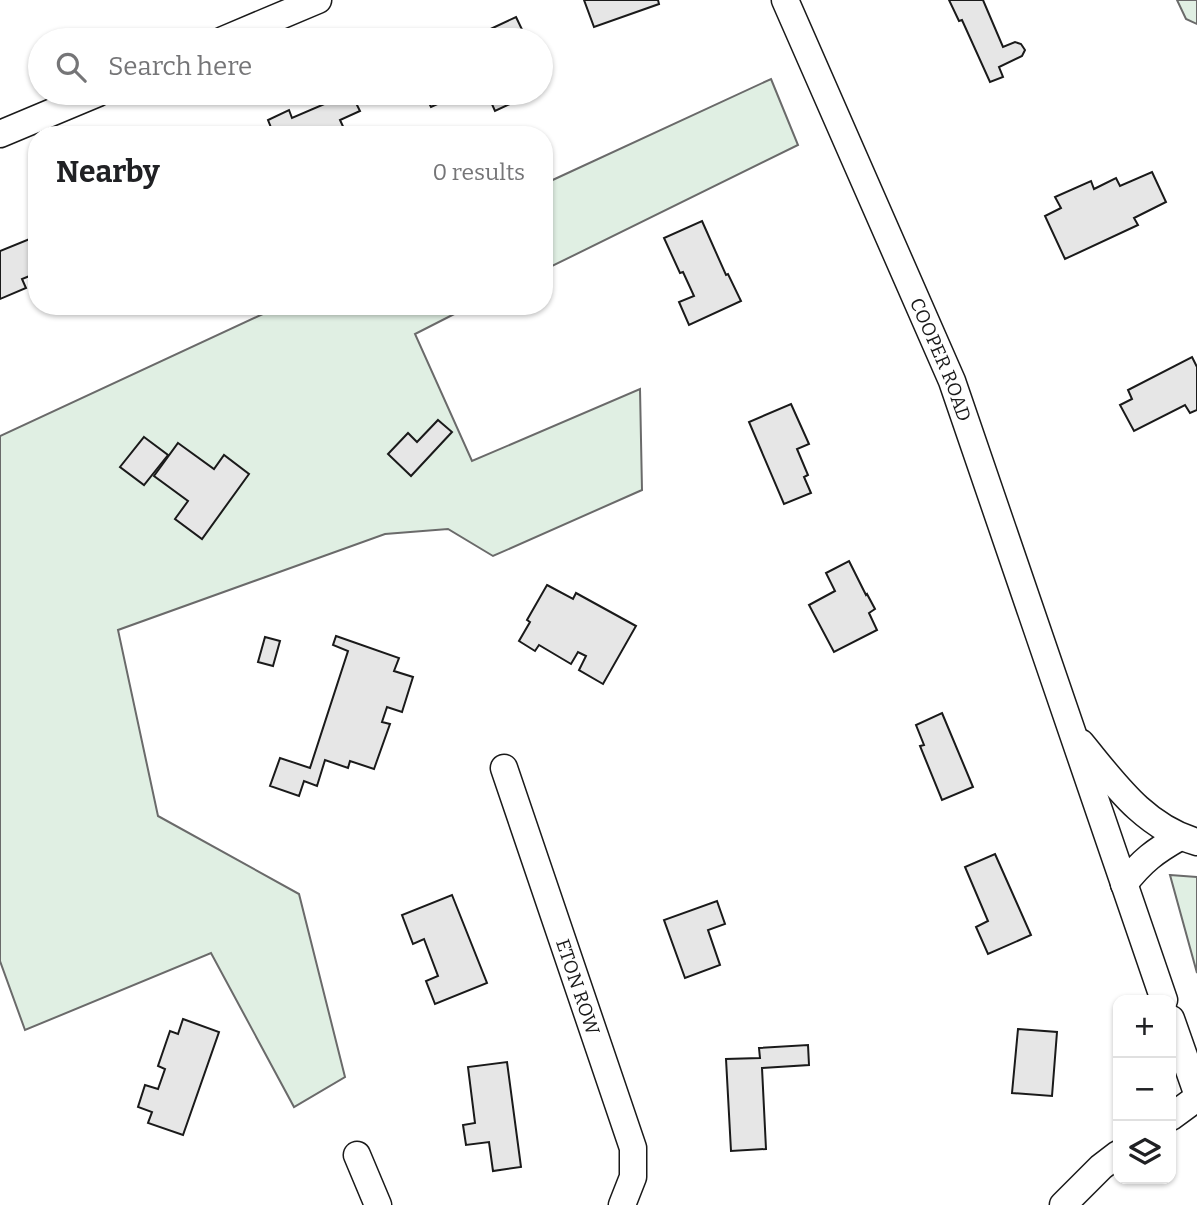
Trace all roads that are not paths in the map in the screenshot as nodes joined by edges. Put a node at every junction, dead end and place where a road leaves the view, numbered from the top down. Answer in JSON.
{"nodes":[{"id":1,"x":318,"y":0,"type":"edge"},
{"id":2,"x":785,"y":0,"type":"edge"},
{"id":3,"x":252,"y":28,"type":"edge"},
{"id":4,"x":69,"y":105,"type":"edge"},
{"id":5,"x":0,"y":134,"type":"edge"},
{"id":6,"x":1071,"y":730,"type":"junction"},
{"id":7,"x":504,"y":768,"type":"dead end"},
{"id":8,"x":1189,"y":839,"type":"edge"},
{"id":9,"x":1124,"y":884,"type":"junction"},
{"id":10,"x":1162,"y":995,"type":"edge"},
{"id":11,"x":1176,"y":1034,"type":"edge"},
{"id":12,"x":1197,"y":1095,"type":"edge"},
{"id":13,"x":1176,"y":1113,"type":"edge"},
{"id":14,"x":357,"y":1155,"type":"dead end"},
{"id":15,"x":1113,"y":1158,"type":"edge"},
{"id":16,"x":378,"y":1205,"type":"edge"},
{"id":17,"x":622,"y":1205,"type":"edge"},
{"id":18,"x":1063,"y":1205,"type":"edge"}],
"edges":[{"from":1,"to":3,"type":"street"},
{"from":2,"to":6,"type":"street","name":"COOPER ROAD"},
{"from":4,"to":5,"type":"street"},
{"from":6,"to":8,"type":"street","name":"COOPER ROAD"},
{"from":6,"to":9,"type":"street","name":"COOPER ROAD"},
{"from":7,"to":17,"type":"street","name":"ETON ROW"},
{"from":8,"to":9,"type":"street","name":"COOPER ROAD"},
{"from":9,"to":10,"type":"street","name":"COOPER ROAD"},
{"from":11,"to":12,"type":"street"},
{"from":12,"to":13,"type":"street"},
{"from":14,"to":16,"type":"street"},
{"from":15,"to":18,"type":"street"}]}
